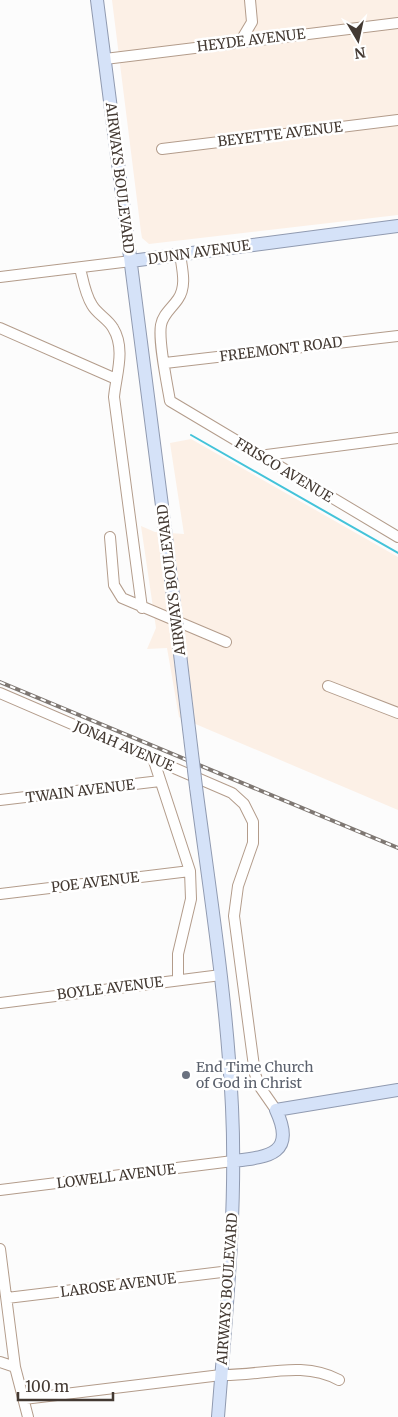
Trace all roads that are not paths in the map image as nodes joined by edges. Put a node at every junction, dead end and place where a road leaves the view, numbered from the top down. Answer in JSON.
{"nodes":[{"id":1,"x":97,"y":0,"type":"edge"},
{"id":2,"x":250,"y":0,"type":"edge"},
{"id":3,"x":398,"y":23,"type":"edge"},
{"id":4,"x":240,"y":42,"type":"junction"},
{"id":5,"x":105,"y":59,"type":"junction"},
{"id":6,"x":398,"y":120,"type":"edge"},
{"id":7,"x":162,"y":149,"type":"dead end"},
{"id":8,"x":398,"y":226,"type":"edge"},
{"id":9,"x":180,"y":254,"type":"junction"},
{"id":10,"x":131,"y":261,"type":"junction"},
{"id":11,"x":80,"y":268,"type":"junction"},
{"id":12,"x":0,"y":277,"type":"edge"},
{"id":13,"x":0,"y":328,"type":"edge"},
{"id":14,"x":398,"y":336,"type":"edge"},
{"id":15,"x":165,"y":363,"type":"junction"},
{"id":16,"x":116,"y":379,"type":"junction"},
{"id":17,"x":398,"y":438,"type":"edge"},
{"id":18,"x":259,"y":456,"type":"junction"},
{"id":19,"x":110,"y":537,"type":"dead end"},
{"id":20,"x":398,"y":537,"type":"edge"},
{"id":21,"x":142,"y":608,"type":"junction"},
{"id":22,"x":226,"y":642,"type":"dead end"},
{"id":23,"x":328,"y":686,"type":"dead end"},
{"id":24,"x":0,"y":693,"type":"edge"},
{"id":25,"x":398,"y":713,"type":"edge"},
{"id":26,"x":153,"y":758,"type":"junction"},
{"id":27,"x":160,"y":781,"type":"junction"},
{"id":28,"x":0,"y":800,"type":"edge"},
{"id":29,"x":190,"y":871,"type":"junction"},
{"id":30,"x":0,"y":894,"type":"edge"},
{"id":31,"x":220,"y":975,"type":"junction"},
{"id":32,"x":178,"y":980,"type":"junction"},
{"id":33,"x":0,"y":1003,"type":"edge"},
{"id":34,"x":398,"y":1090,"type":"edge"},
{"id":35,"x":276,"y":1110,"type":"junction"},
{"id":36,"x":232,"y":1161,"type":"junction"},
{"id":37,"x":0,"y":1190,"type":"edge"},
{"id":38,"x":0,"y":1249,"type":"edge"},
{"id":39,"x":230,"y":1271,"type":"junction"},
{"id":40,"x":7,"y":1298,"type":"junction"},
{"id":41,"x":0,"y":1362,"type":"edge"},
{"id":42,"x":16,"y":1367,"type":"junction"},
{"id":43,"x":221,"y":1375,"type":"junction"},
{"id":44,"x":339,"y":1380,"type":"dead end"},
{"id":45,"x":24,"y":1399,"type":"junction"},
{"id":46,"x":28,"y":1417,"type":"edge"},
{"id":47,"x":218,"y":1417,"type":"edge"}],
"edges":[{"from":1,"to":5,"type":"main road","name":"AIRWAYS BOULEVARD"},
{"from":2,"to":4,"type":"street"},
{"from":3,"to":4,"type":"street","name":"HEYDE AVENUE"},
{"from":4,"to":5,"type":"street","name":"HEYDE AVENUE"},
{"from":5,"to":10,"type":"main road","name":"AIRWAYS BOULEVARD"},
{"from":6,"to":7,"type":"street","name":"BEYETTE AVENUE"},
{"from":8,"to":9,"type":"main road","name":"DUNN AVENUE"},
{"from":9,"to":10,"type":"main road","name":"DUNN AVENUE"},
{"from":9,"to":15,"type":"street"},
{"from":10,"to":11,"type":"street","name":"DUNN AVENUE"},
{"from":10,"to":31,"type":"main road","name":"AIRWAYS BOULEVARD","bridge":true},
{"from":11,"to":12,"type":"street","name":"DUNN AVENUE"},
{"from":11,"to":16,"type":"street"},
{"from":13,"to":16,"type":"street"},
{"from":14,"to":15,"type":"street","name":"FREEMONT ROAD"},
{"from":15,"to":18,"type":"street","name":"FRISCO AVENUE"},
{"from":16,"to":21,"type":"street"},
{"from":17,"to":18,"type":"street"},
{"from":18,"to":20,"type":"street","name":"FRISCO AVENUE"},
{"from":19,"to":21,"type":"street"},
{"from":21,"to":22,"type":"street"},
{"from":23,"to":25,"type":"street"},
{"from":24,"to":26,"type":"street","name":"JONAH AVENUE"},
{"from":26,"to":27,"type":"street"},
{"from":26,"to":35,"type":"street","name":"JONAH AVENUE"},
{"from":27,"to":28,"type":"street","name":"TWAIN AVENUE"},
{"from":27,"to":29,"type":"street"},
{"from":29,"to":30,"type":"street","name":"POE AVENUE"},
{"from":29,"to":32,"type":"street"},
{"from":31,"to":32,"type":"street","name":"BOYLE AVENUE"},
{"from":31,"to":36,"type":"main road","name":"AIRWAYS BOULEVARD"},
{"from":32,"to":33,"type":"street","name":"BOYLE AVENUE"},
{"from":34,"to":35,"type":"main road"},
{"from":35,"to":36,"type":"main road"},
{"from":36,"to":37,"type":"street","name":"LOWELL AVENUE"},
{"from":36,"to":39,"type":"main road","name":"AIRWAYS BOULEVARD"},
{"from":38,"to":40,"type":"street"},
{"from":39,"to":40,"type":"street","name":"LAROSE AVENUE"},
{"from":39,"to":43,"type":"main road","name":"AIRWAYS BOULEVARD"},
{"from":40,"to":42,"type":"street"},
{"from":41,"to":42,"type":"street"},
{"from":42,"to":45,"type":"street"},
{"from":43,"to":44,"type":"street"},
{"from":43,"to":45,"type":"street"},
{"from":43,"to":47,"type":"main road","name":"AIRWAYS BOULEVARD"},
{"from":45,"to":46,"type":"street"}]}
